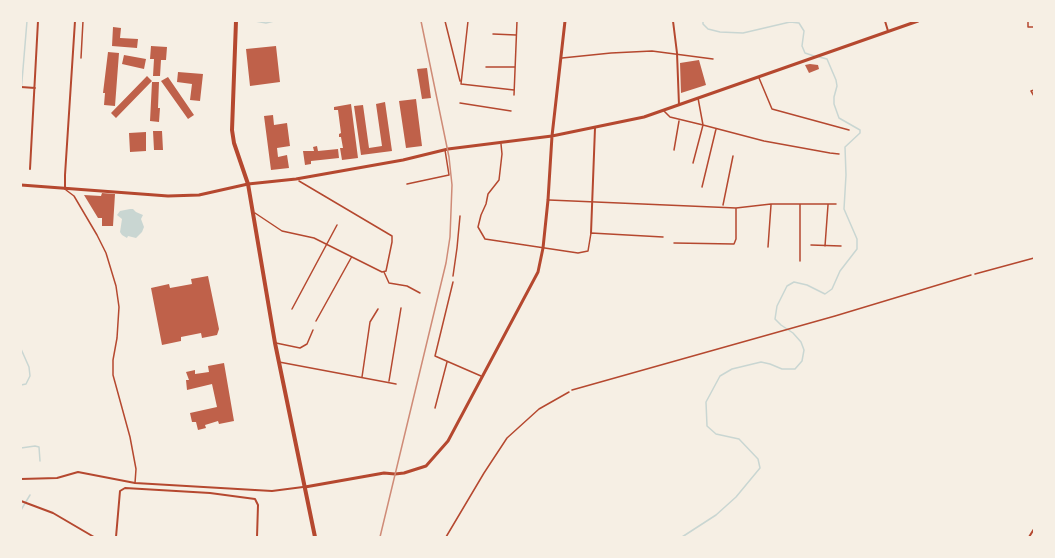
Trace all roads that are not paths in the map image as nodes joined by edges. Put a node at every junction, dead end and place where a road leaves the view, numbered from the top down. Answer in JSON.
{"nodes":[{"id":1,"x":38,"y":21,"type":"edge"},
{"id":2,"x":75,"y":21,"type":"edge"},
{"id":3,"x":84,"y":21,"type":"edge"},
{"id":4,"x":236,"y":21,"type":"edge"},
{"id":5,"x":445,"y":21,"type":"edge"},
{"id":6,"x":468,"y":21,"type":"edge"},
{"id":7,"x":517,"y":21,"type":"edge"},
{"id":8,"x":565,"y":21,"type":"edge"},
{"id":9,"x":673,"y":21,"type":"edge"},
{"id":10,"x":885,"y":21,"type":"edge"},
{"id":11,"x":918,"y":21,"type":"edge"},
{"id":12,"x":1028,"y":21,"type":"edge"},
{"id":13,"x":1034,"y":27,"type":"edge"},
{"id":14,"x":888,"y":31,"type":"junction"},
{"id":15,"x":493,"y":34,"type":"dead end"},
{"id":16,"x":516,"y":35,"type":"junction"},
{"id":17,"x":677,"y":53,"type":"junction"},
{"id":18,"x":81,"y":58,"type":"dead end"},
{"id":19,"x":561,"y":58,"type":"junction"},
{"id":20,"x":713,"y":59,"type":"dead end"},
{"id":21,"x":486,"y":67,"type":"dead end"},
{"id":22,"x":515,"y":67,"type":"junction"},
{"id":23,"x":759,"y":77,"type":"junction"},
{"id":24,"x":460,"y":84,"type":"junction"},
{"id":25,"x":21,"y":87,"type":"edge"},
{"id":26,"x":35,"y":88,"type":"junction"},
{"id":27,"x":514,"y":90,"type":"junction"},
{"id":28,"x":1034,"y":90,"type":"edge"},
{"id":29,"x":514,"y":95,"type":"dead end"},
{"id":30,"x":1034,"y":96,"type":"edge"},
{"id":31,"x":698,"y":98,"type":"junction"},
{"id":32,"x":460,"y":103,"type":"dead end"},
{"id":33,"x":679,"y":105,"type":"junction"},
{"id":34,"x":511,"y":111,"type":"dead end"},
{"id":35,"x":664,"y":111,"type":"junction"},
{"id":36,"x":679,"y":120,"type":"junction"},
{"id":37,"x":703,"y":125,"type":"junction"},
{"id":38,"x":595,"y":128,"type":"junction"},
{"id":39,"x":716,"y":129,"type":"junction"},
{"id":40,"x":849,"y":130,"type":"dead end"},
{"id":41,"x":552,"y":136,"type":"junction"},
{"id":42,"x":501,"y":144,"type":"junction"},
{"id":43,"x":445,"y":150,"type":"junction"},
{"id":44,"x":674,"y":150,"type":"dead end"},
{"id":45,"x":839,"y":154,"type":"dead end"},
{"id":46,"x":734,"y":156,"type":"dead end"},
{"id":47,"x":693,"y":163,"type":"dead end"},
{"id":48,"x":30,"y":169,"type":"dead end"},
{"id":49,"x":296,"y":179,"type":"junction"},
{"id":50,"x":248,"y":184,"type":"junction"},
{"id":51,"x":407,"y":184,"type":"dead end"},
{"id":52,"x":21,"y":185,"type":"edge"},
{"id":53,"x":702,"y":187,"type":"dead end"},
{"id":54,"x":65,"y":189,"type":"junction"},
{"id":55,"x":548,"y":200,"type":"junction"},
{"id":56,"x":593,"y":202,"type":"junction"},
{"id":57,"x":771,"y":204,"type":"junction"},
{"id":58,"x":800,"y":204,"type":"junction"},
{"id":59,"x":828,"y":204,"type":"junction"},
{"id":60,"x":836,"y":204,"type":"dead end"},
{"id":61,"x":723,"y":207,"type":"junction"},
{"id":62,"x":736,"y":208,"type":"junction"},
{"id":63,"x":252,"y":211,"type":"junction"},
{"id":64,"x":460,"y":216,"type":"dead end"},
{"id":65,"x":337,"y":225,"type":"dead end"},
{"id":66,"x":591,"y":233,"type":"junction"},
{"id":67,"x":663,"y":237,"type":"dead end"},
{"id":68,"x":674,"y":243,"type":"dead end"},
{"id":69,"x":327,"y":244,"type":"junction"},
{"id":70,"x":811,"y":245,"type":"dead end"},
{"id":71,"x":825,"y":246,"type":"junction"},
{"id":72,"x":841,"y":246,"type":"dead end"},
{"id":73,"x":768,"y":247,"type":"dead end"},
{"id":74,"x":543,"y":248,"type":"junction"},
{"id":75,"x":352,"y":257,"type":"junction"},
{"id":76,"x":1034,"y":258,"type":"edge"},
{"id":77,"x":800,"y":261,"type":"dead end"},
{"id":78,"x":384,"y":272,"type":"junction"},
{"id":79,"x":975,"y":274,"type":"road end"},
{"id":80,"x":453,"y":276,"type":"dead end"},
{"id":81,"x":453,"y":282,"type":"dead end"},
{"id":82,"x":420,"y":293,"type":"dead end"},
{"id":83,"x":400,"y":308,"type":"dead end"},
{"id":84,"x":292,"y":309,"type":"dead end"},
{"id":85,"x":378,"y":309,"type":"dead end"},
{"id":86,"x":316,"y":321,"type":"dead end"},
{"id":87,"x":313,"y":330,"type":"dead end"},
{"id":88,"x":275,"y":343,"type":"junction"},
{"id":89,"x":279,"y":362,"type":"junction"},
{"id":90,"x":447,"y":362,"type":"junction"},
{"id":91,"x":482,"y":376,"type":"junction"},
{"id":92,"x":362,"y":378,"type":"junction"},
{"id":93,"x":389,"y":383,"type":"junction"},
{"id":94,"x":396,"y":384,"type":"dead end"},
{"id":95,"x":569,"y":392,"type":"road end"},
{"id":96,"x":435,"y":408,"type":"dead end"},
{"id":97,"x":21,"y":480,"type":"edge"},
{"id":98,"x":135,"y":483,"type":"junction"},
{"id":99,"x":303,"y":487,"type":"junction"},
{"id":100,"x":22,"y":501,"type":"edge"},
{"id":101,"x":1034,"y":530,"type":"edge"},
{"id":102,"x":94,"y":537,"type":"edge"},
{"id":103,"x":116,"y":537,"type":"edge"},
{"id":104,"x":257,"y":537,"type":"edge"},
{"id":105,"x":315,"y":537,"type":"edge"},
{"id":106,"x":446,"y":537,"type":"edge"},
{"id":107,"x":1029,"y":537,"type":"edge"}],
"edges":[{"from":1,"to":26,"type":"street"},
{"from":2,"to":54,"type":"street"},
{"from":3,"to":18,"type":"lane"},
{"from":4,"to":50,"type":"main road"},
{"from":5,"to":24,"type":"lane"},
{"from":6,"to":24,"type":"lane"},
{"from":7,"to":16,"type":"lane"},
{"from":8,"to":19,"type":"street"},
{"from":9,"to":17,"type":"street"},
{"from":10,"to":14,"type":"street"},
{"from":11,"to":14,"type":"street"},
{"from":12,"to":13,"type":"lane"},
{"from":14,"to":23,"type":"street"},
{"from":15,"to":16,"type":"lane"},
{"from":16,"to":22,"type":"lane"},
{"from":17,"to":19,"type":"lane"},
{"from":17,"to":20,"type":"lane"},
{"from":17,"to":33,"type":"street"},
{"from":19,"to":41,"type":"street"},
{"from":21,"to":22,"type":"lane"},
{"from":22,"to":27,"type":"lane"},
{"from":23,"to":31,"type":"street"},
{"from":23,"to":40,"type":"lane"},
{"from":24,"to":27,"type":"lane"},
{"from":25,"to":26,"type":"street"},
{"from":26,"to":48,"type":"street"},
{"from":27,"to":29,"type":"lane"},
{"from":28,"to":30,"type":"lane"},
{"from":31,"to":33,"type":"street"},
{"from":31,"to":37,"type":"lane"},
{"from":32,"to":34,"type":"lane"},
{"from":33,"to":35,"type":"street"},
{"from":35,"to":36,"type":"lane"},
{"from":35,"to":38,"type":"street"},
{"from":36,"to":37,"type":"lane"},
{"from":36,"to":44,"type":"lane"},
{"from":37,"to":39,"type":"lane"},
{"from":37,"to":47,"type":"lane"},
{"from":38,"to":41,"type":"street"},
{"from":38,"to":56,"type":"street"},
{"from":39,"to":45,"type":"lane"},
{"from":39,"to":53,"type":"lane"},
{"from":41,"to":42,"type":"street"},
{"from":41,"to":55,"type":"street"},
{"from":42,"to":43,"type":"street"},
{"from":42,"to":74,"type":"lane"},
{"from":43,"to":49,"type":"street"},
{"from":43,"to":51,"type":"lane"},
{"from":46,"to":61,"type":"lane"},
{"from":49,"to":50,"type":"street"},
{"from":49,"to":78,"type":"lane"},
{"from":50,"to":54,"type":"street"},
{"from":50,"to":63,"type":"main road"},
{"from":52,"to":54,"type":"street"},
{"from":54,"to":98,"type":"lane"},
{"from":55,"to":56,"type":"lane"},
{"from":55,"to":74,"type":"street"},
{"from":56,"to":61,"type":"lane"},
{"from":56,"to":66,"type":"street"},
{"from":57,"to":58,"type":"lane"},
{"from":57,"to":62,"type":"lane"},
{"from":57,"to":73,"type":"lane"},
{"from":58,"to":59,"type":"lane"},
{"from":58,"to":77,"type":"lane"},
{"from":59,"to":60,"type":"lane"},
{"from":59,"to":71,"type":"lane"},
{"from":61,"to":62,"type":"lane"},
{"from":62,"to":68,"type":"lane"},
{"from":63,"to":69,"type":"lane"},
{"from":63,"to":88,"type":"main road"},
{"from":64,"to":80,"type":"lane"},
{"from":65,"to":69,"type":"lane"},
{"from":66,"to":67,"type":"lane"},
{"from":66,"to":74,"type":"lane"},
{"from":69,"to":75,"type":"lane"},
{"from":69,"to":84,"type":"lane"},
{"from":70,"to":71,"type":"lane"},
{"from":71,"to":72,"type":"lane"},
{"from":74,"to":91,"type":"street"},
{"from":75,"to":78,"type":"lane"},
{"from":75,"to":86,"type":"lane"},
{"from":76,"to":79,"type":"lane"},
{"from":78,"to":82,"type":"lane"},
{"from":81,"to":90,"type":"lane"},
{"from":83,"to":93,"type":"lane"},
{"from":85,"to":92,"type":"lane"},
{"from":87,"to":88,"type":"lane"},
{"from":88,"to":89,"type":"main road"},
{"from":89,"to":92,"type":"lane"},
{"from":89,"to":99,"type":"main road"},
{"from":90,"to":91,"type":"lane"},
{"from":90,"to":96,"type":"lane"},
{"from":91,"to":99,"type":"street"},
{"from":92,"to":93,"type":"lane"},
{"from":93,"to":94,"type":"lane"},
{"from":95,"to":106,"type":"lane"},
{"from":97,"to":98,"type":"street"},
{"from":98,"to":99,"type":"street"},
{"from":99,"to":105,"type":"main road"},
{"from":100,"to":102,"type":"street"},
{"from":101,"to":107,"type":"street"},
{"from":103,"to":104,"type":"street"}]}
